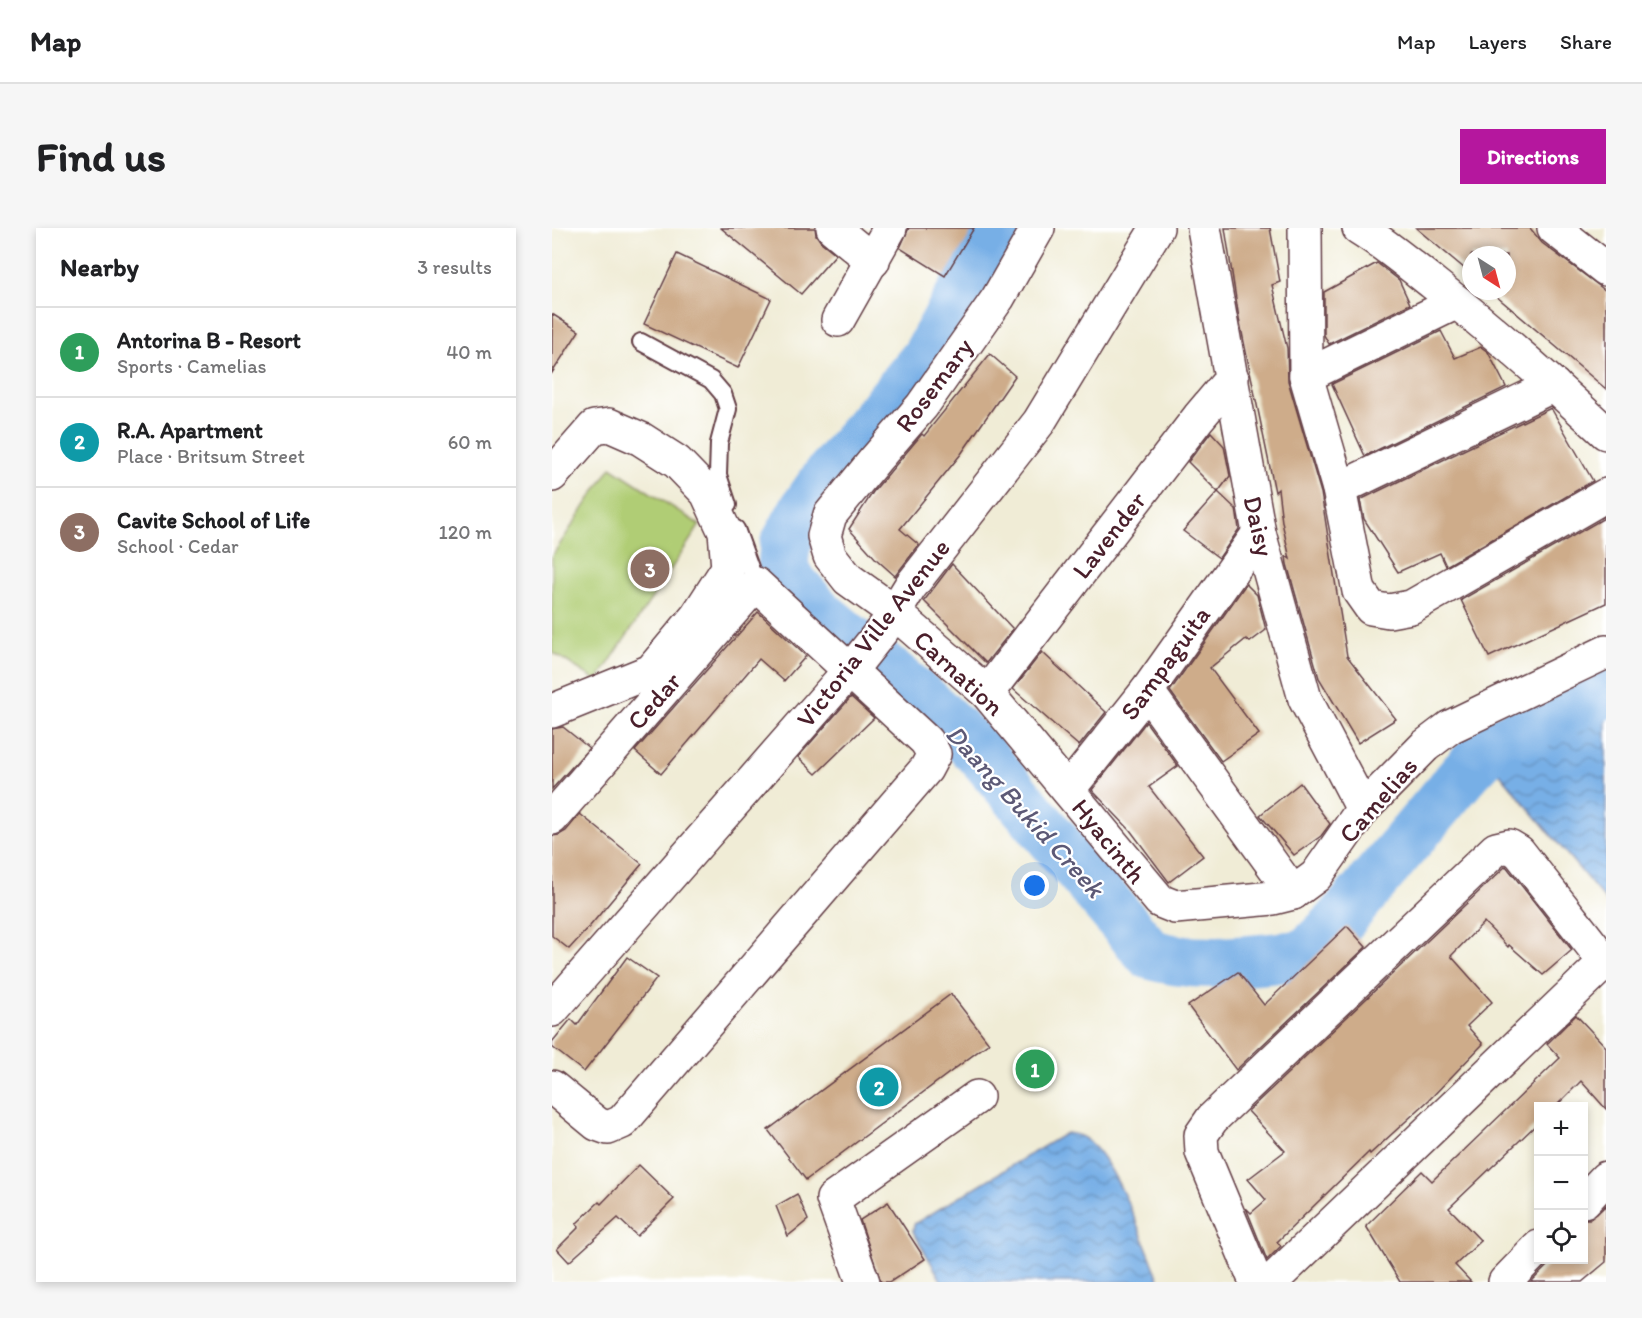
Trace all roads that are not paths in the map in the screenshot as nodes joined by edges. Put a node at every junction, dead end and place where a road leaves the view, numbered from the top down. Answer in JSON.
{"nodes":[{"id":1,"x":833,"y":228,"type":"edge"},
{"id":2,"x":890,"y":228,"type":"edge"},
{"id":3,"x":1038,"y":228,"type":"edge"},
{"id":4,"x":1157,"y":228,"type":"edge"},
{"id":5,"x":1204,"y":228,"type":"edge"},
{"id":6,"x":1305,"y":228,"type":"edge"},
{"id":7,"x":1359,"y":228,"type":"edge"},
{"id":8,"x":1554,"y":228,"type":"edge"},
{"id":9,"x":873,"y":261,"type":"junction"},
{"id":10,"x":1606,"y":269,"type":"edge"},
{"id":11,"x":1457,"y":302,"type":"junction"},
{"id":12,"x":838,"y":320,"type":"dead end"},
{"id":13,"x":641,"y":342,"type":"dead end"},
{"id":14,"x":1306,"y":376,"type":"junction"},
{"id":15,"x":1232,"y":378,"type":"junction"},
{"id":16,"x":1554,"y":385,"type":"junction"},
{"id":17,"x":1606,"y":434,"type":"edge"},
{"id":18,"x":552,"y":475,"type":"edge"},
{"id":19,"x":1339,"y":489,"type":"junction"},
{"id":20,"x":1606,"y":495,"type":"edge"},
{"id":21,"x":1259,"y":532,"type":"junction"},
{"id":22,"x":824,"y":536,"type":"joint"},
{"id":23,"x":756,"y":584,"type":"junction"},
{"id":24,"x":891,"y":617,"type":"junction"},
{"id":25,"x":1606,"y":652,"type":"edge"},
{"id":26,"x":854,"y":666,"type":"junction"},
{"id":27,"x":1147,"y":691,"type":"junction"},
{"id":28,"x":987,"y":693,"type":"junction"},
{"id":29,"x":552,"y":711,"type":"edge"},
{"id":30,"x":1068,"y":790,"type":"junction"},
{"id":31,"x":1363,"y":809,"type":"junction"},
{"id":32,"x":552,"y":818,"type":"edge"},
{"id":33,"x":1151,"y":891,"type":"joint"},
{"id":34,"x":1293,"y":893,"type":"junction"},
{"id":35,"x":1605,"y":963,"type":"edge"},
{"id":36,"x":552,"y":1010,"type":"edge"},
{"id":37,"x":552,"y":1087,"type":"edge"},
{"id":38,"x":977,"y":1096,"type":"dead end"},
{"id":39,"x":1606,"y":1178,"type":"edge"},
{"id":40,"x":1588,"y":1197,"type":"edge"},
{"id":41,"x":1534,"y":1252,"type":"edge"},
{"id":42,"x":863,"y":1282,"type":"edge"},
{"id":43,"x":1256,"y":1282,"type":"edge"},
{"id":44,"x":1271,"y":1282,"type":"edge"},
{"id":45,"x":1505,"y":1282,"type":"edge"}],
"edges":[{"from":1,"to":9,"type":"street"},
{"from":2,"to":9,"type":"street"},
{"from":3,"to":22,"type":"street","name":"Rosemary"},
{"from":4,"to":24,"type":"street","name":"Victoria Ville Avenue"},
{"from":5,"to":15,"type":"street","name":"Daisy"},
{"from":6,"to":14,"type":"street"},
{"from":7,"to":11,"type":"street"},
{"from":8,"to":10,"type":"street"},
{"from":9,"to":12,"type":"street"},
{"from":11,"to":14,"type":"street"},
{"from":11,"to":16,"type":"street"},
{"from":13,"to":23,"type":"lane"},
{"from":14,"to":19,"type":"street"},
{"from":15,"to":21,"type":"street","name":"Daisy"},
{"from":15,"to":28,"type":"street","name":"Lavender"},
{"from":16,"to":17,"type":"street"},
{"from":16,"to":19,"type":"street"},
{"from":18,"to":29,"type":"street"},
{"from":19,"to":20,"type":"street"},
{"from":21,"to":27,"type":"street","name":"Sampaguita"},
{"from":21,"to":31,"type":"street","name":"Daisy"},
{"from":22,"to":24,"type":"street","name":"Carnation"},
{"from":23,"to":26,"type":"street"},
{"from":23,"to":32,"type":"street","name":"Cedar"},
{"from":24,"to":26,"type":"street","name":"Victoria Ville Avenue"},
{"from":24,"to":28,"type":"street","name":"Carnation"},
{"from":25,"to":31,"type":"street","name":"Camelias"},
{"from":26,"to":36,"type":"street","name":"Victoria Ville Avenue"},
{"from":26,"to":37,"type":"street"},
{"from":27,"to":30,"type":"street","name":"Sampaguita"},
{"from":27,"to":34,"type":"street"},
{"from":28,"to":30,"type":"street","name":"Carnation"},
{"from":30,"to":33,"type":"street","name":"Hyacinth"},
{"from":31,"to":34,"type":"street","name":"Camelias"},
{"from":33,"to":34,"type":"street","name":"Camelias"},
{"from":35,"to":43,"type":"street"},
{"from":35,"to":44,"type":"street"},
{"from":38,"to":42,"type":"street"},
{"from":39,"to":40,"type":"street"},
{"from":41,"to":45,"type":"street"}]}
